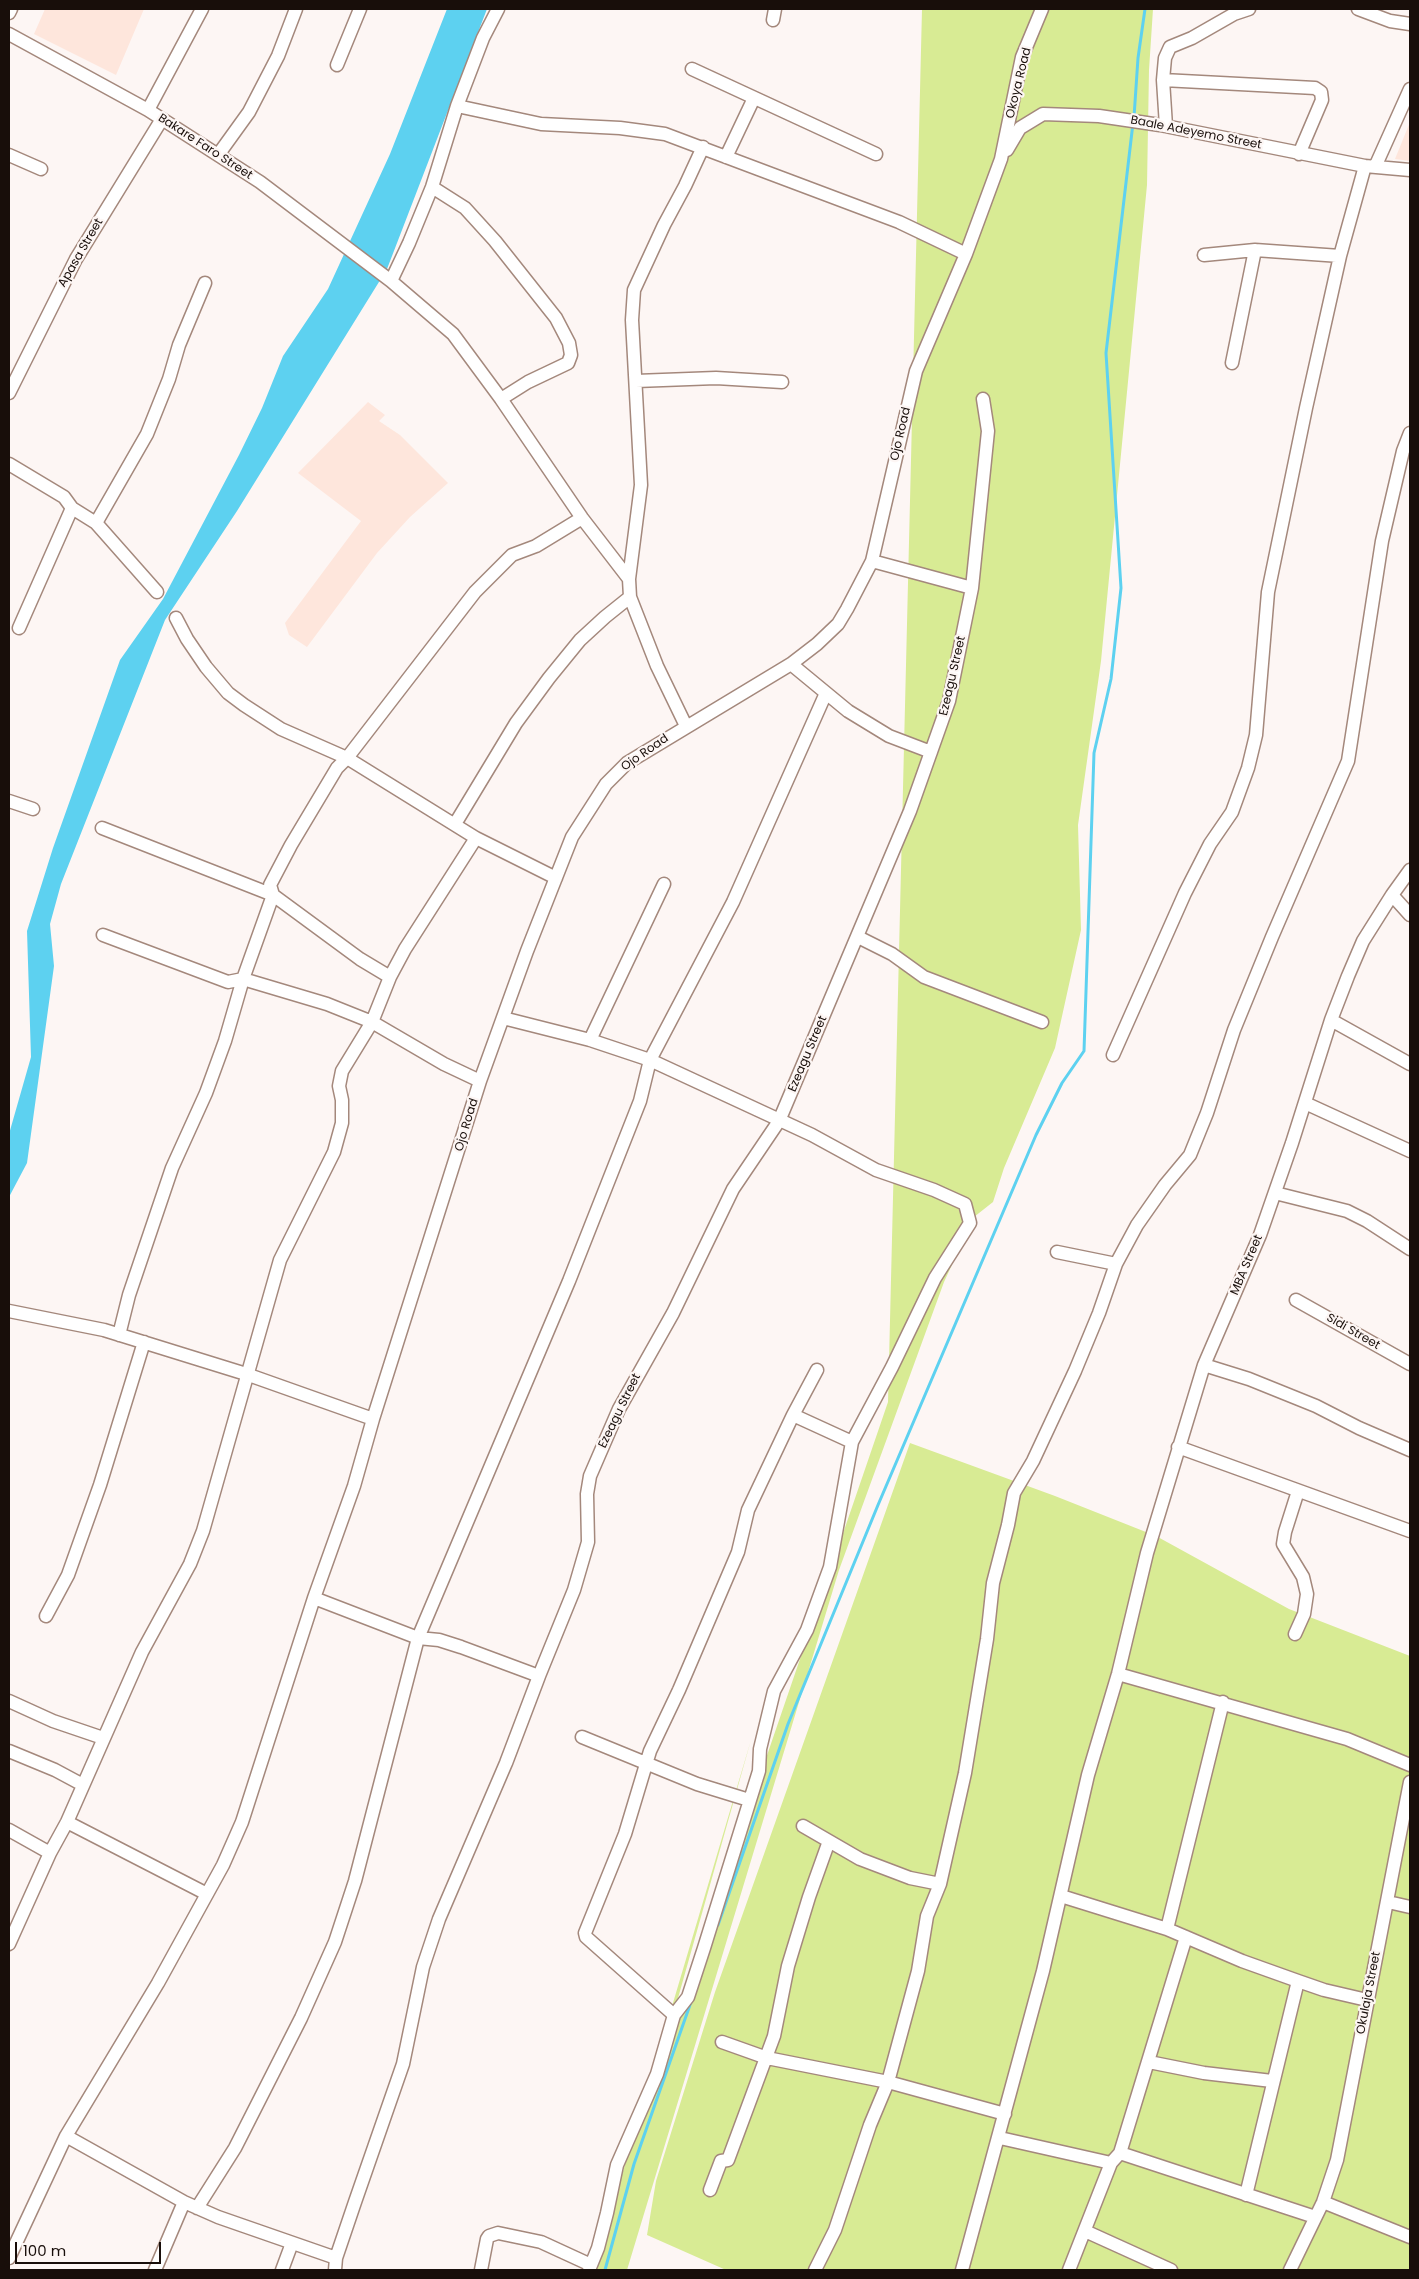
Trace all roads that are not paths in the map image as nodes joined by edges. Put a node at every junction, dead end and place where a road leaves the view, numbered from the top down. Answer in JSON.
{"nodes":[{"id":1,"x":11,"y":9,"type":"edge"},
{"id":2,"x":202,"y":9,"type":"edge"},
{"id":3,"x":296,"y":9,"type":"edge"},
{"id":4,"x":360,"y":9,"type":"edge"},
{"id":5,"x":498,"y":9,"type":"edge"},
{"id":6,"x":1249,"y":9,"type":"edge"},
{"id":7,"x":1358,"y":9,"type":"edge"},
{"id":8,"x":1040,"y":10,"type":"edge"},
{"id":9,"x":9,"y":13,"type":"edge"},
{"id":10,"x":1391,"y":15,"type":"edge"},
{"id":11,"x":1410,"y":24,"type":"edge"},
{"id":12,"x":9,"y":34,"type":"edge"},
{"id":13,"x":337,"y":65,"type":"dead end"},
{"id":14,"x":692,"y":69,"type":"dead end"},
{"id":15,"x":1163,"y":80,"type":"junction"},
{"id":16,"x":1410,"y":89,"type":"edge"},
{"id":17,"x":754,"y":98,"type":"junction"},
{"id":18,"x":457,"y":106,"type":"junction"},
{"id":19,"x":148,"y":110,"type":"junction"},
{"id":20,"x":162,"y":118,"type":"junction"},
{"id":21,"x":1163,"y":126,"type":"junction"},
{"id":22,"x":703,"y":147,"type":"junction"},
{"id":23,"x":876,"y":154,"type":"dead end"},
{"id":24,"x":1299,"y":154,"type":"junction"},
{"id":25,"x":9,"y":155,"type":"edge"},
{"id":26,"x":218,"y":155,"type":"junction"},
{"id":27,"x":726,"y":157,"type":"junction"},
{"id":28,"x":1001,"y":159,"type":"junction"},
{"id":29,"x":1370,"y":166,"type":"junction"},
{"id":30,"x":41,"y":170,"type":"dead end"},
{"id":31,"x":1410,"y":170,"type":"edge"},
{"id":32,"x":432,"y":186,"type":"junction"},
{"id":33,"x":1254,"y":250,"type":"junction"},
{"id":34,"x":966,"y":254,"type":"junction"},
{"id":35,"x":1204,"y":255,"type":"dead end"},
{"id":36,"x":1340,"y":256,"type":"junction"},
{"id":37,"x":390,"y":281,"type":"junction"},
{"id":38,"x":205,"y":283,"type":"dead end"},
{"id":39,"x":1232,"y":363,"type":"dead end"},
{"id":40,"x":636,"y":381,"type":"junction"},
{"id":41,"x":782,"y":382,"type":"dead end"},
{"id":42,"x":9,"y":393,"type":"edge"},
{"id":43,"x":502,"y":398,"type":"junction"},
{"id":44,"x":983,"y":399,"type":"dead end"},
{"id":45,"x":1410,"y":433,"type":"edge"},
{"id":46,"x":9,"y":464,"type":"edge"},
{"id":47,"x":72,"y":508,"type":"junction"},
{"id":48,"x":582,"y":518,"type":"junction"},
{"id":49,"x":96,"y":523,"type":"junction"},
{"id":50,"x":872,"y":561,"type":"junction"},
{"id":51,"x":628,"y":579,"type":"junction"},
{"id":52,"x":972,"y":588,"type":"junction"},
{"id":53,"x":157,"y":592,"type":"dead end"},
{"id":54,"x":630,"y":597,"type":"junction"},
{"id":55,"x":176,"y":618,"type":"dead end"},
{"id":56,"x":19,"y":628,"type":"dead end"},
{"id":57,"x":791,"y":664,"type":"junction"},
{"id":58,"x":826,"y":693,"type":"junction"},
{"id":59,"x":686,"y":726,"type":"junction"},
{"id":60,"x":931,"y":752,"type":"junction"},
{"id":61,"x":347,"y":758,"type":"junction"},
{"id":62,"x":9,"y":801,"type":"edge"},
{"id":63,"x":33,"y":809,"type":"dead end"},
{"id":64,"x":455,"y":824,"type":"junction"},
{"id":65,"x":102,"y":828,"type":"dead end"},
{"id":66,"x":476,"y":838,"type":"junction"},
{"id":67,"x":1410,"y":870,"type":"edge"},
{"id":68,"x":556,"y":878,"type":"junction"},
{"id":69,"x":664,"y":884,"type":"dead end"},
{"id":70,"x":273,"y":895,"type":"junction"},
{"id":71,"x":1392,"y":895,"type":"junction"},
{"id":72,"x":1410,"y":915,"type":"edge"},
{"id":73,"x":103,"y":935,"type":"dead end"},
{"id":74,"x":858,"y":937,"type":"junction"},
{"id":75,"x":390,"y":977,"type":"junction"},
{"id":76,"x":243,"y":979,"type":"junction"},
{"id":77,"x":504,"y":1018,"type":"junction"},
{"id":78,"x":1331,"y":1020,"type":"junction"},
{"id":79,"x":372,"y":1022,"type":"junction"},
{"id":80,"x":1042,"y":1022,"type":"dead end"},
{"id":81,"x":590,"y":1040,"type":"junction"},
{"id":82,"x":1113,"y":1055,"type":"dead end"},
{"id":83,"x":650,"y":1060,"type":"junction"},
{"id":84,"x":1410,"y":1064,"type":"edge"},
{"id":85,"x":480,"y":1081,"type":"junction"},
{"id":86,"x":1305,"y":1103,"type":"junction"},
{"id":87,"x":779,"y":1120,"type":"junction"},
{"id":88,"x":1410,"y":1151,"type":"edge"},
{"id":89,"x":1275,"y":1193,"type":"junction"},
{"id":90,"x":1410,"y":1249,"type":"edge"},
{"id":91,"x":1057,"y":1252,"type":"dead end"},
{"id":92,"x":1116,"y":1264,"type":"junction"},
{"id":93,"x":1296,"y":1300,"type":"dead end"},
{"id":94,"x":10,"y":1311,"type":"edge"},
{"id":95,"x":119,"y":1335,"type":"junction"},
{"id":96,"x":144,"y":1342,"type":"junction"},
{"id":97,"x":1410,"y":1364,"type":"edge"},
{"id":98,"x":1204,"y":1365,"type":"junction"},
{"id":99,"x":817,"y":1370,"type":"dead end"},
{"id":100,"x":246,"y":1374,"type":"junction"},
{"id":101,"x":793,"y":1415,"type":"junction"},
{"id":102,"x":373,"y":1419,"type":"junction"},
{"id":103,"x":852,"y":1442,"type":"junction"},
{"id":104,"x":1178,"y":1447,"type":"junction"},
{"id":105,"x":1410,"y":1450,"type":"edge"},
{"id":106,"x":1298,"y":1491,"type":"junction"},
{"id":107,"x":1410,"y":1531,"type":"edge"},
{"id":108,"x":314,"y":1598,"type":"junction"},
{"id":109,"x":46,"y":1616,"type":"dead end"},
{"id":110,"x":1295,"y":1634,"type":"dead end"},
{"id":111,"x":418,"y":1638,"type":"junction"},
{"id":112,"x":1118,"y":1674,"type":"junction"},
{"id":113,"x":539,"y":1676,"type":"junction"},
{"id":114,"x":9,"y":1701,"type":"edge"},
{"id":115,"x":1223,"y":1702,"type":"junction"},
{"id":116,"x":582,"y":1737,"type":"dead end"},
{"id":117,"x":103,"y":1738,"type":"junction"},
{"id":118,"x":9,"y":1751,"type":"edge"},
{"id":119,"x":646,"y":1764,"type":"junction"},
{"id":120,"x":1410,"y":1765,"type":"edge"},
{"id":121,"x":1410,"y":1782,"type":"edge"},
{"id":122,"x":83,"y":1785,"type":"junction"},
{"id":123,"x":749,"y":1800,"type":"junction"},
{"id":124,"x":67,"y":1822,"type":"junction"},
{"id":125,"x":803,"y":1826,"type":"dead end"},
{"id":126,"x":9,"y":1830,"type":"edge"},
{"id":127,"x":829,"y":1841,"type":"junction"},
{"id":128,"x":50,"y":1853,"type":"junction"},
{"id":129,"x":940,"y":1884,"type":"junction"},
{"id":130,"x":207,"y":1894,"type":"junction"},
{"id":131,"x":1061,"y":1896,"type":"junction"},
{"id":132,"x":1388,"y":1902,"type":"junction"},
{"id":133,"x":1410,"y":1906,"type":"edge"},
{"id":134,"x":1168,"y":1929,"type":"junction"},
{"id":135,"x":1186,"y":1937,"type":"junction"},
{"id":136,"x":9,"y":1944,"type":"edge"},
{"id":137,"x":1298,"y":1982,"type":"junction"},
{"id":138,"x":1367,"y":2000,"type":"junction"},
{"id":139,"x":674,"y":2015,"type":"junction"},
{"id":140,"x":722,"y":2042,"type":"dead end"},
{"id":141,"x":767,"y":2058,"type":"junction"},
{"id":142,"x":1148,"y":2062,"type":"junction"},
{"id":143,"x":1272,"y":2081,"type":"junction"},
{"id":144,"x":888,"y":2082,"type":"junction"},
{"id":145,"x":1005,"y":2114,"type":"junction"},
{"id":146,"x":66,"y":2136,"type":"junction"},
{"id":147,"x":1000,"y":2138,"type":"junction"},
{"id":148,"x":1120,"y":2153,"type":"junction"},
{"id":149,"x":1110,"y":2163,"type":"junction"},
{"id":150,"x":710,"y":2190,"type":"dead end"},
{"id":151,"x":1246,"y":2195,"type":"junction"},
{"id":152,"x":184,"y":2202,"type":"junction"},
{"id":153,"x":1323,"y":2202,"type":"junction"},
{"id":154,"x":197,"y":2208,"type":"junction"},
{"id":155,"x":1315,"y":2217,"type":"junction"},
{"id":156,"x":1085,"y":2231,"type":"junction"},
{"id":157,"x":1410,"y":2237,"type":"edge"},
{"id":158,"x":292,"y":2243,"type":"junction"},
{"id":159,"x":9,"y":2258,"type":"edge"},
{"id":160,"x":336,"y":2264,"type":"edge"},
{"id":161,"x":590,"y":2268,"type":"edge"},
{"id":162,"x":155,"y":2270,"type":"edge"},
{"id":163,"x":282,"y":2270,"type":"edge"},
{"id":164,"x":481,"y":2270,"type":"edge"},
{"id":165,"x":815,"y":2270,"type":"edge"},
{"id":166,"x":962,"y":2270,"type":"edge"},
{"id":167,"x":1069,"y":2270,"type":"edge"},
{"id":168,"x":1171,"y":2270,"type":"edge"},
{"id":169,"x":1290,"y":2270,"type":"edge"}],
"edges":[{"from":1,"to":9,"type":"street"},
{"from":2,"to":19,"type":"street"},
{"from":3,"to":26,"type":"street"},
{"from":4,"to":13,"type":"street"},
{"from":5,"to":18,"type":"street"},
{"from":6,"to":15,"type":"street"},
{"from":7,"to":10,"type":"street"},
{"from":8,"to":28,"type":"street","name":"Okoya Road"},
{"from":10,"to":11,"type":"street"},
{"from":12,"to":19,"type":"street","name":"Bakare Faro Street"},
{"from":14,"to":17,"type":"street"},
{"from":15,"to":21,"type":"street"},
{"from":15,"to":24,"type":"street"},
{"from":16,"to":29,"type":"street"},
{"from":17,"to":23,"type":"street"},
{"from":17,"to":27,"type":"street"},
{"from":18,"to":22,"type":"street"},
{"from":18,"to":32,"type":"street"},
{"from":19,"to":20,"type":"street","name":"Bakare Faro Street"},
{"from":20,"to":26,"type":"street","name":"Bakare Faro Street"},
{"from":20,"to":42,"type":"street","name":"Apasa Street"},
{"from":21,"to":24,"type":"street","name":"Baale Adeyemo Street"},
{"from":21,"to":28,"type":"street","name":"Baale Adeyemo Street"},
{"from":22,"to":27,"type":"street"},
{"from":22,"to":40,"type":"street"},
{"from":24,"to":29,"type":"street","name":"Baale Adeyemo Street"},
{"from":25,"to":30,"type":"street"},
{"from":26,"to":37,"type":"street","name":"Bakare Faro Street"},
{"from":27,"to":34,"type":"street"},
{"from":28,"to":34,"type":"street","name":"Ojo Road"},
{"from":29,"to":31,"type":"street","name":"Baale Adeyemo Street"},
{"from":29,"to":36,"type":"street"},
{"from":32,"to":37,"type":"street"},
{"from":32,"to":43,"type":"street"},
{"from":33,"to":35,"type":"street"},
{"from":33,"to":36,"type":"street"},
{"from":33,"to":39,"type":"street"},
{"from":34,"to":50,"type":"street","name":"Ojo Road"},
{"from":36,"to":82,"type":"street"},
{"from":37,"to":43,"type":"street","name":"Bakare Faro Street"},
{"from":38,"to":49,"type":"street"},
{"from":40,"to":41,"type":"street"},
{"from":40,"to":51,"type":"street"},
{"from":43,"to":48,"type":"street","name":"Bakare Faro Street"},
{"from":44,"to":52,"type":"street","name":"Ezeagu Street"},
{"from":45,"to":92,"type":"street"},
{"from":46,"to":47,"type":"street"},
{"from":47,"to":49,"type":"street"},
{"from":47,"to":56,"type":"street"},
{"from":48,"to":51,"type":"street","name":"Bakare Faro Street"},
{"from":48,"to":61,"type":"street"},
{"from":49,"to":53,"type":"street"},
{"from":50,"to":52,"type":"street"},
{"from":50,"to":57,"type":"street","name":"Ojo Road"},
{"from":51,"to":54,"type":"street"},
{"from":52,"to":60,"type":"street","name":"Ezeagu Street"},
{"from":54,"to":59,"type":"street"},
{"from":54,"to":64,"type":"street"},
{"from":55,"to":61,"type":"street"},
{"from":57,"to":58,"type":"street"},
{"from":57,"to":59,"type":"street","name":"Ojo Road"},
{"from":58,"to":60,"type":"street"},
{"from":58,"to":83,"type":"street"},
{"from":59,"to":68,"type":"street","name":"Ojo Road"},
{"from":60,"to":74,"type":"street","name":"Ezeagu Street"},
{"from":61,"to":64,"type":"street"},
{"from":61,"to":70,"type":"street"},
{"from":62,"to":63,"type":"street"},
{"from":64,"to":66,"type":"street"},
{"from":65,"to":70,"type":"street"},
{"from":66,"to":68,"type":"street"},
{"from":66,"to":75,"type":"street"},
{"from":67,"to":71,"type":"street","name":"MBA Street"},
{"from":68,"to":77,"type":"street","name":"Ojo Road"},
{"from":69,"to":81,"type":"street"},
{"from":70,"to":75,"type":"street"},
{"from":70,"to":76,"type":"street"},
{"from":71,"to":72,"type":"street"},
{"from":71,"to":78,"type":"street","name":"MBA Street"},
{"from":73,"to":76,"type":"street"},
{"from":74,"to":80,"type":"street"},
{"from":74,"to":87,"type":"street","name":"Ezeagu Street"},
{"from":75,"to":79,"type":"street"},
{"from":76,"to":79,"type":"street"},
{"from":76,"to":95,"type":"street"},
{"from":77,"to":81,"type":"street"},
{"from":77,"to":85,"type":"street","name":"Ojo Road"},
{"from":78,"to":84,"type":"street"},
{"from":78,"to":86,"type":"street","name":"MBA Street"},
{"from":79,"to":85,"type":"street"},
{"from":79,"to":100,"type":"street"},
{"from":81,"to":83,"type":"street"},
{"from":83,"to":87,"type":"street"},
{"from":83,"to":111,"type":"street"},
{"from":85,"to":102,"type":"street","name":"Ojo Road"},
{"from":86,"to":88,"type":"street"},
{"from":86,"to":89,"type":"street","name":"MBA Street"},
{"from":87,"to":103,"type":"street"},
{"from":87,"to":113,"type":"street","name":"Ezeagu Street"},
{"from":89,"to":90,"type":"street"},
{"from":89,"to":98,"type":"street","name":"MBA Street"},
{"from":91,"to":92,"type":"street"},
{"from":92,"to":129,"type":"street"},
{"from":93,"to":97,"type":"street","name":"Sidi Street"},
{"from":94,"to":95,"type":"street"},
{"from":95,"to":96,"type":"street"},
{"from":96,"to":100,"type":"street"},
{"from":96,"to":109,"type":"street"},
{"from":98,"to":104,"type":"street","name":"MBA Street"},
{"from":98,"to":105,"type":"street"},
{"from":99,"to":101,"type":"street"},
{"from":100,"to":102,"type":"street"},
{"from":100,"to":117,"type":"street"},
{"from":101,"to":103,"type":"street"},
{"from":101,"to":119,"type":"street"},
{"from":102,"to":108,"type":"street","name":"Ojo Road"},
{"from":103,"to":123,"type":"street"},
{"from":104,"to":106,"type":"street"},
{"from":104,"to":112,"type":"street","name":"MBA Street"},
{"from":106,"to":107,"type":"street"},
{"from":106,"to":110,"type":"street"},
{"from":108,"to":111,"type":"street"},
{"from":108,"to":130,"type":"street","name":"Ojo Road"},
{"from":111,"to":113,"type":"street"},
{"from":111,"to":154,"type":"street"},
{"from":112,"to":115,"type":"street"},
{"from":112,"to":131,"type":"street","name":"MBA Street"},
{"from":113,"to":160,"type":"street","name":"Ezeagu Street"},
{"from":114,"to":117,"type":"street"},
{"from":115,"to":120,"type":"street"},
{"from":115,"to":134,"type":"street"},
{"from":116,"to":119,"type":"street"},
{"from":117,"to":122,"type":"street"},
{"from":118,"to":122,"type":"street"},
{"from":119,"to":123,"type":"street"},
{"from":119,"to":139,"type":"street"},
{"from":121,"to":132,"type":"street","name":"Okulaja Street"},
{"from":122,"to":124,"type":"street"},
{"from":123,"to":139,"type":"street"},
{"from":124,"to":128,"type":"street"},
{"from":124,"to":130,"type":"street"},
{"from":125,"to":127,"type":"street"},
{"from":126,"to":128,"type":"street"},
{"from":127,"to":129,"type":"street"},
{"from":127,"to":141,"type":"street"},
{"from":128,"to":136,"type":"street"},
{"from":129,"to":144,"type":"street"},
{"from":130,"to":146,"type":"street","name":"Ojo Road"},
{"from":131,"to":134,"type":"street"},
{"from":131,"to":145,"type":"street","name":"MBA Street"},
{"from":132,"to":133,"type":"street"},
{"from":132,"to":138,"type":"street","name":"Okulaja Street"},
{"from":134,"to":135,"type":"street"},
{"from":135,"to":137,"type":"street"},
{"from":135,"to":142,"type":"street"},
{"from":137,"to":138,"type":"street"},
{"from":137,"to":143,"type":"street"},
{"from":138,"to":153,"type":"street","name":"Okulaja Street"},
{"from":139,"to":161,"type":"street"},
{"from":140,"to":141,"type":"street"},
{"from":141,"to":144,"type":"street"},
{"from":141,"to":150,"type":"street"},
{"from":142,"to":143,"type":"street"},
{"from":142,"to":148,"type":"street"},
{"from":143,"to":151,"type":"street"},
{"from":144,"to":145,"type":"street"},
{"from":144,"to":165,"type":"street"},
{"from":145,"to":147,"type":"street","name":"MBA Street"},
{"from":146,"to":152,"type":"street"},
{"from":146,"to":159,"type":"street","name":"Ojo Road"},
{"from":147,"to":149,"type":"street"},
{"from":147,"to":166,"type":"street","name":"MBA Street"},
{"from":148,"to":149,"type":"street"},
{"from":148,"to":151,"type":"street"},
{"from":149,"to":156,"type":"street"},
{"from":151,"to":155,"type":"street"},
{"from":152,"to":154,"type":"street"},
{"from":152,"to":162,"type":"street"},
{"from":153,"to":155,"type":"street","name":"Okulaja Street"},
{"from":153,"to":157,"type":"street"},
{"from":154,"to":158,"type":"street"},
{"from":155,"to":169,"type":"street","name":"Okulaja Street"},
{"from":156,"to":167,"type":"street"},
{"from":156,"to":168,"type":"street"},
{"from":158,"to":160,"type":"street"},
{"from":158,"to":163,"type":"street"},
{"from":161,"to":164,"type":"street"}]}
